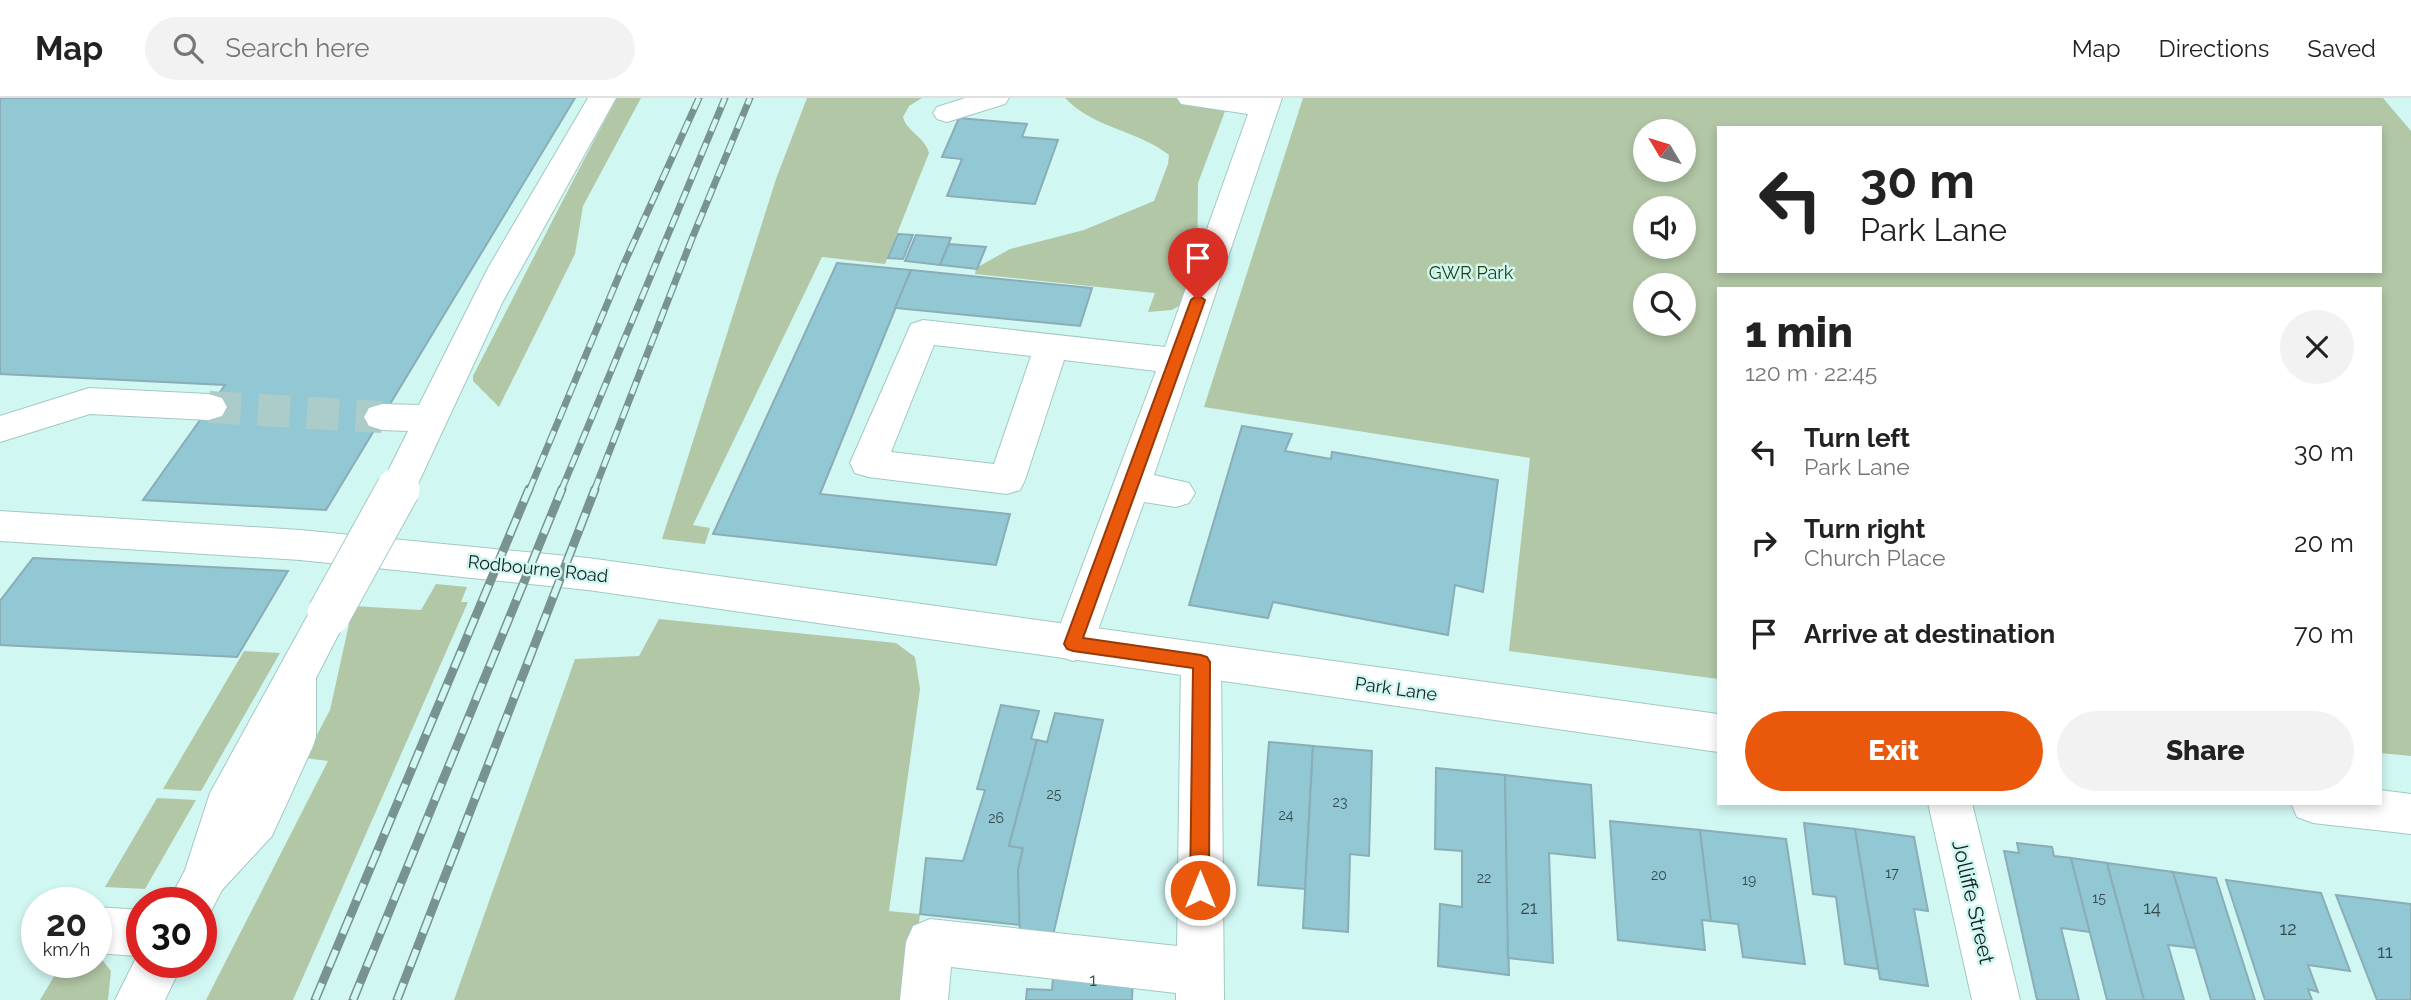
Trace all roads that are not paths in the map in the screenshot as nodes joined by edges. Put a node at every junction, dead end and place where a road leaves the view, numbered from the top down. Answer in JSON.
{"nodes":[{"id":1,"x":602,"y":98,"type":"edge"},
{"id":2,"x":995,"y":98,"type":"edge"},
{"id":3,"x":1192,"y":98,"type":"edge"},
{"id":4,"x":1267,"y":103,"type":"edge"},
{"id":5,"x":947,"y":113,"type":"dead end"},
{"id":6,"x":1051,"y":346,"type":"junction"},
{"id":7,"x":1177,"y":361,"type":"junction"},
{"id":8,"x":209,"y":407,"type":"tunnel mouth"},
{"id":9,"x":382,"y":417,"type":"tunnel mouth"},
{"id":10,"x":432,"y":419,"type":"junction"},
{"id":11,"x":0,"y":429,"type":"edge"},
{"id":12,"x":1131,"y":485,"type":"junction"},
{"id":13,"x":1176,"y":493,"type":"dead end"},
{"id":14,"x":0,"y":526,"type":"edge"},
{"id":15,"x":1073,"y":644,"type":"junction"},
{"id":16,"x":1201,"y":662,"type":"junction"},
{"id":17,"x":1717,"y":733,"type":"edge"},
{"id":18,"x":1951,"y":805,"type":"edge"},
{"id":19,"x":2331,"y":805,"type":"edge"},
{"id":20,"x":2411,"y":814,"type":"edge"},
{"id":21,"x":201,"y":887,"type":"edge"},
{"id":22,"x":151,"y":978,"type":"edge"},
{"id":23,"x":1200,"y":986,"type":"edge"},
{"id":24,"x":139,"y":1000,"type":"edge"},
{"id":25,"x":923,"y":1000,"type":"edge"},
{"id":26,"x":1996,"y":1000,"type":"edge"}],
"edges":[{"from":1,"to":10,"type":"main road"},
{"from":2,"to":5,"type":"main road"},
{"from":3,"to":4,"type":"main road"},
{"from":4,"to":7,"type":"main road"},
{"from":6,"to":6,"type":"main road"},
{"from":6,"to":7,"type":"main road"},
{"from":7,"to":12,"type":"main road"},
{"from":8,"to":11,"type":"main road"},
{"from":9,"to":10,"type":"main road"},
{"from":10,"to":21,"type":"main road","bridge":true},
{"from":12,"to":13,"type":"main road"},
{"from":12,"to":15,"type":"main road"},
{"from":14,"to":15,"type":"main road","name":"Rodbourne Road"},
{"from":15,"to":16,"type":"main road","name":"Park Lane"},
{"from":16,"to":17,"type":"main road","name":"Park Lane"},
{"from":16,"to":23,"type":"main road"},
{"from":18,"to":26,"type":"main road","name":"Jolliffe Street"},
{"from":19,"to":20,"type":"main road"},
{"from":22,"to":24,"type":"main road"},
{"from":23,"to":25,"type":"main road"}]}
